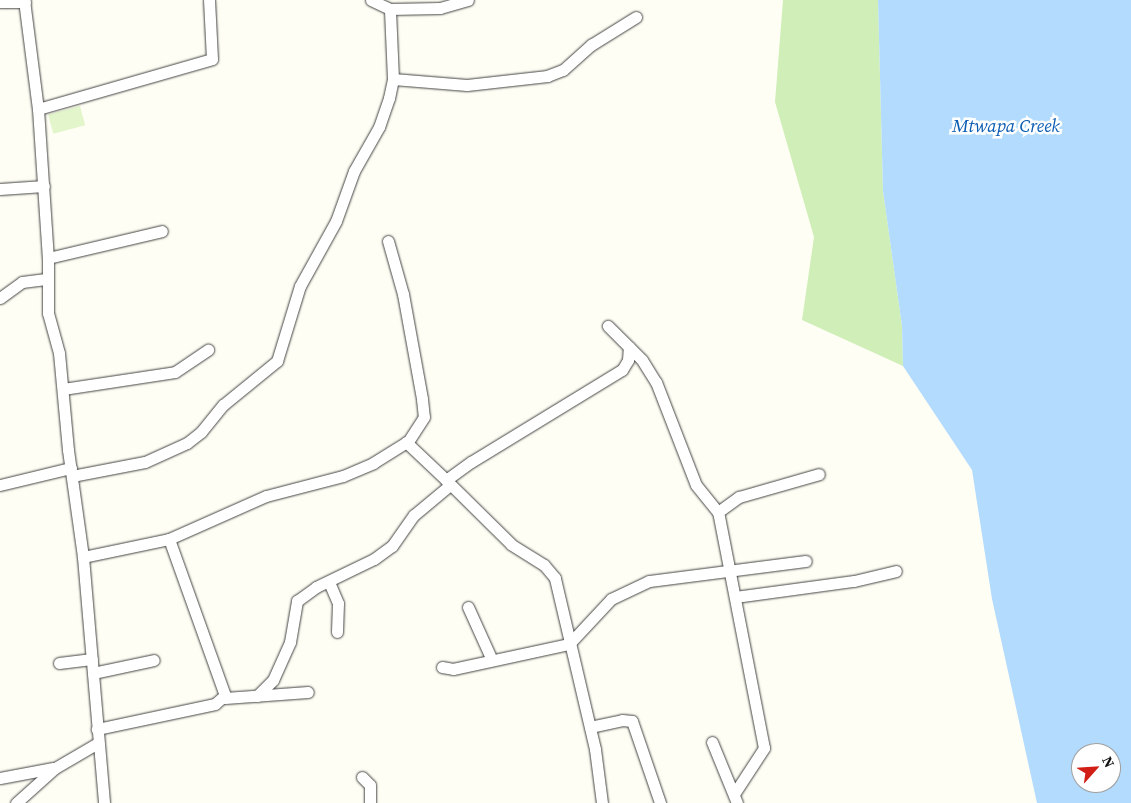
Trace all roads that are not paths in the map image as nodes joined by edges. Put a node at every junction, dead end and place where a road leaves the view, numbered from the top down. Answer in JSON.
{"nodes":[{"id":1,"x":210,"y":0,"type":"edge"},
{"id":2,"x":371,"y":0,"type":"edge"},
{"id":3,"x":468,"y":0,"type":"edge"},
{"id":4,"x":25,"y":1,"type":"edge"},
{"id":5,"x":0,"y":2,"type":"edge"},
{"id":6,"x":390,"y":9,"type":"junction"},
{"id":7,"x":636,"y":18,"type":"dead end"},
{"id":8,"x":393,"y":79,"type":"junction"},
{"id":9,"x":38,"y":109,"type":"junction"},
{"id":10,"x":44,"y":186,"type":"junction"},
{"id":11,"x":0,"y":189,"type":"edge"},
{"id":12,"x":162,"y":231,"type":"dead end"},
{"id":13,"x":388,"y":241,"type":"dead end"},
{"id":14,"x":48,"y":258,"type":"junction"},
{"id":15,"x":48,"y":279,"type":"junction"},
{"id":16,"x":0,"y":298,"type":"edge"},
{"id":17,"x":608,"y":326,"type":"dead end"},
{"id":18,"x":629,"y":347,"type":"junction"},
{"id":19,"x":208,"y":350,"type":"dead end"},
{"id":20,"x":63,"y":389,"type":"junction"},
{"id":21,"x":408,"y":442,"type":"junction"},
{"id":22,"x":71,"y":472,"type":"junction"},
{"id":23,"x":819,"y":474,"type":"dead end"},
{"id":24,"x":448,"y":483,"type":"junction"},
{"id":25,"x":0,"y":485,"type":"edge"},
{"id":26,"x":718,"y":512,"type":"junction"},
{"id":27,"x":169,"y":539,"type":"junction"},
{"id":28,"x":83,"y":556,"type":"junction"},
{"id":29,"x":806,"y":561,"type":"dead end"},
{"id":30,"x":896,"y":571,"type":"dead end"},
{"id":31,"x":728,"y":572,"type":"junction"},
{"id":32,"x":329,"y":582,"type":"junction"},
{"id":33,"x":734,"y":597,"type":"junction"},
{"id":34,"x":468,"y":607,"type":"dead end"},
{"id":35,"x":337,"y":632,"type":"dead end"},
{"id":36,"x":569,"y":644,"type":"junction"},
{"id":37,"x":492,"y":658,"type":"junction"},
{"id":38,"x":92,"y":659,"type":"junction"},
{"id":39,"x":154,"y":660,"type":"dead end"},
{"id":40,"x":59,"y":663,"type":"dead end"},
{"id":41,"x":442,"y":667,"type":"dead end"},
{"id":42,"x":93,"y":672,"type":"junction"},
{"id":43,"x":308,"y":692,"type":"dead end"},
{"id":44,"x":257,"y":696,"type":"junction"},
{"id":45,"x":225,"y":698,"type":"junction"},
{"id":46,"x":590,"y":726,"type":"junction"},
{"id":47,"x":97,"y":729,"type":"junction"},
{"id":48,"x":712,"y":742,"type":"dead end"},
{"id":49,"x":98,"y":743,"type":"junction"},
{"id":50,"x":55,"y":768,"type":"junction"},
{"id":51,"x":362,"y":777,"type":"dead end"},
{"id":52,"x":0,"y":778,"type":"edge"},
{"id":53,"x":736,"y":798,"type":"edge"},
{"id":54,"x":16,"y":803,"type":"edge"},
{"id":55,"x":104,"y":803,"type":"edge"},
{"id":56,"x":370,"y":803,"type":"edge"},
{"id":57,"x":602,"y":803,"type":"edge"},
{"id":58,"x":660,"y":803,"type":"edge"}],
"edges":[{"from":1,"to":9,"type":"street"},
{"from":2,"to":6,"type":"street"},
{"from":3,"to":6,"type":"street"},
{"from":4,"to":5,"type":"street"},
{"from":4,"to":9,"type":"street"},
{"from":6,"to":8,"type":"street"},
{"from":7,"to":8,"type":"street"},
{"from":8,"to":22,"type":"street"},
{"from":9,"to":10,"type":"street"},
{"from":10,"to":11,"type":"street"},
{"from":10,"to":14,"type":"street"},
{"from":12,"to":14,"type":"street"},
{"from":13,"to":21,"type":"street"},
{"from":14,"to":15,"type":"street"},
{"from":15,"to":16,"type":"street"},
{"from":15,"to":20,"type":"street"},
{"from":17,"to":18,"type":"street"},
{"from":18,"to":24,"type":"street"},
{"from":18,"to":26,"type":"street"},
{"from":19,"to":20,"type":"street"},
{"from":20,"to":22,"type":"street"},
{"from":21,"to":24,"type":"street"},
{"from":21,"to":27,"type":"street"},
{"from":22,"to":25,"type":"street"},
{"from":22,"to":28,"type":"street"},
{"from":23,"to":26,"type":"street"},
{"from":24,"to":32,"type":"street"},
{"from":24,"to":36,"type":"street"},
{"from":26,"to":31,"type":"street"},
{"from":27,"to":28,"type":"street"},
{"from":27,"to":45,"type":"street"},
{"from":28,"to":38,"type":"street"},
{"from":29,"to":31,"type":"street"},
{"from":30,"to":33,"type":"street"},
{"from":31,"to":33,"type":"street"},
{"from":31,"to":36,"type":"street"},
{"from":32,"to":35,"type":"street"},
{"from":32,"to":44,"type":"street"},
{"from":33,"to":53,"type":"street"},
{"from":34,"to":37,"type":"street"},
{"from":36,"to":37,"type":"street"},
{"from":36,"to":46,"type":"street"},
{"from":37,"to":41,"type":"street"},
{"from":38,"to":40,"type":"street"},
{"from":38,"to":42,"type":"street"},
{"from":39,"to":42,"type":"street"},
{"from":42,"to":47,"type":"street"},
{"from":43,"to":44,"type":"street"},
{"from":44,"to":45,"type":"street"},
{"from":45,"to":47,"type":"street"},
{"from":46,"to":57,"type":"street"},
{"from":46,"to":58,"type":"street"},
{"from":47,"to":49,"type":"street"},
{"from":48,"to":53,"type":"street"},
{"from":49,"to":50,"type":"street"},
{"from":49,"to":55,"type":"street"},
{"from":50,"to":52,"type":"street"},
{"from":50,"to":54,"type":"street"},
{"from":51,"to":56,"type":"street"}]}
